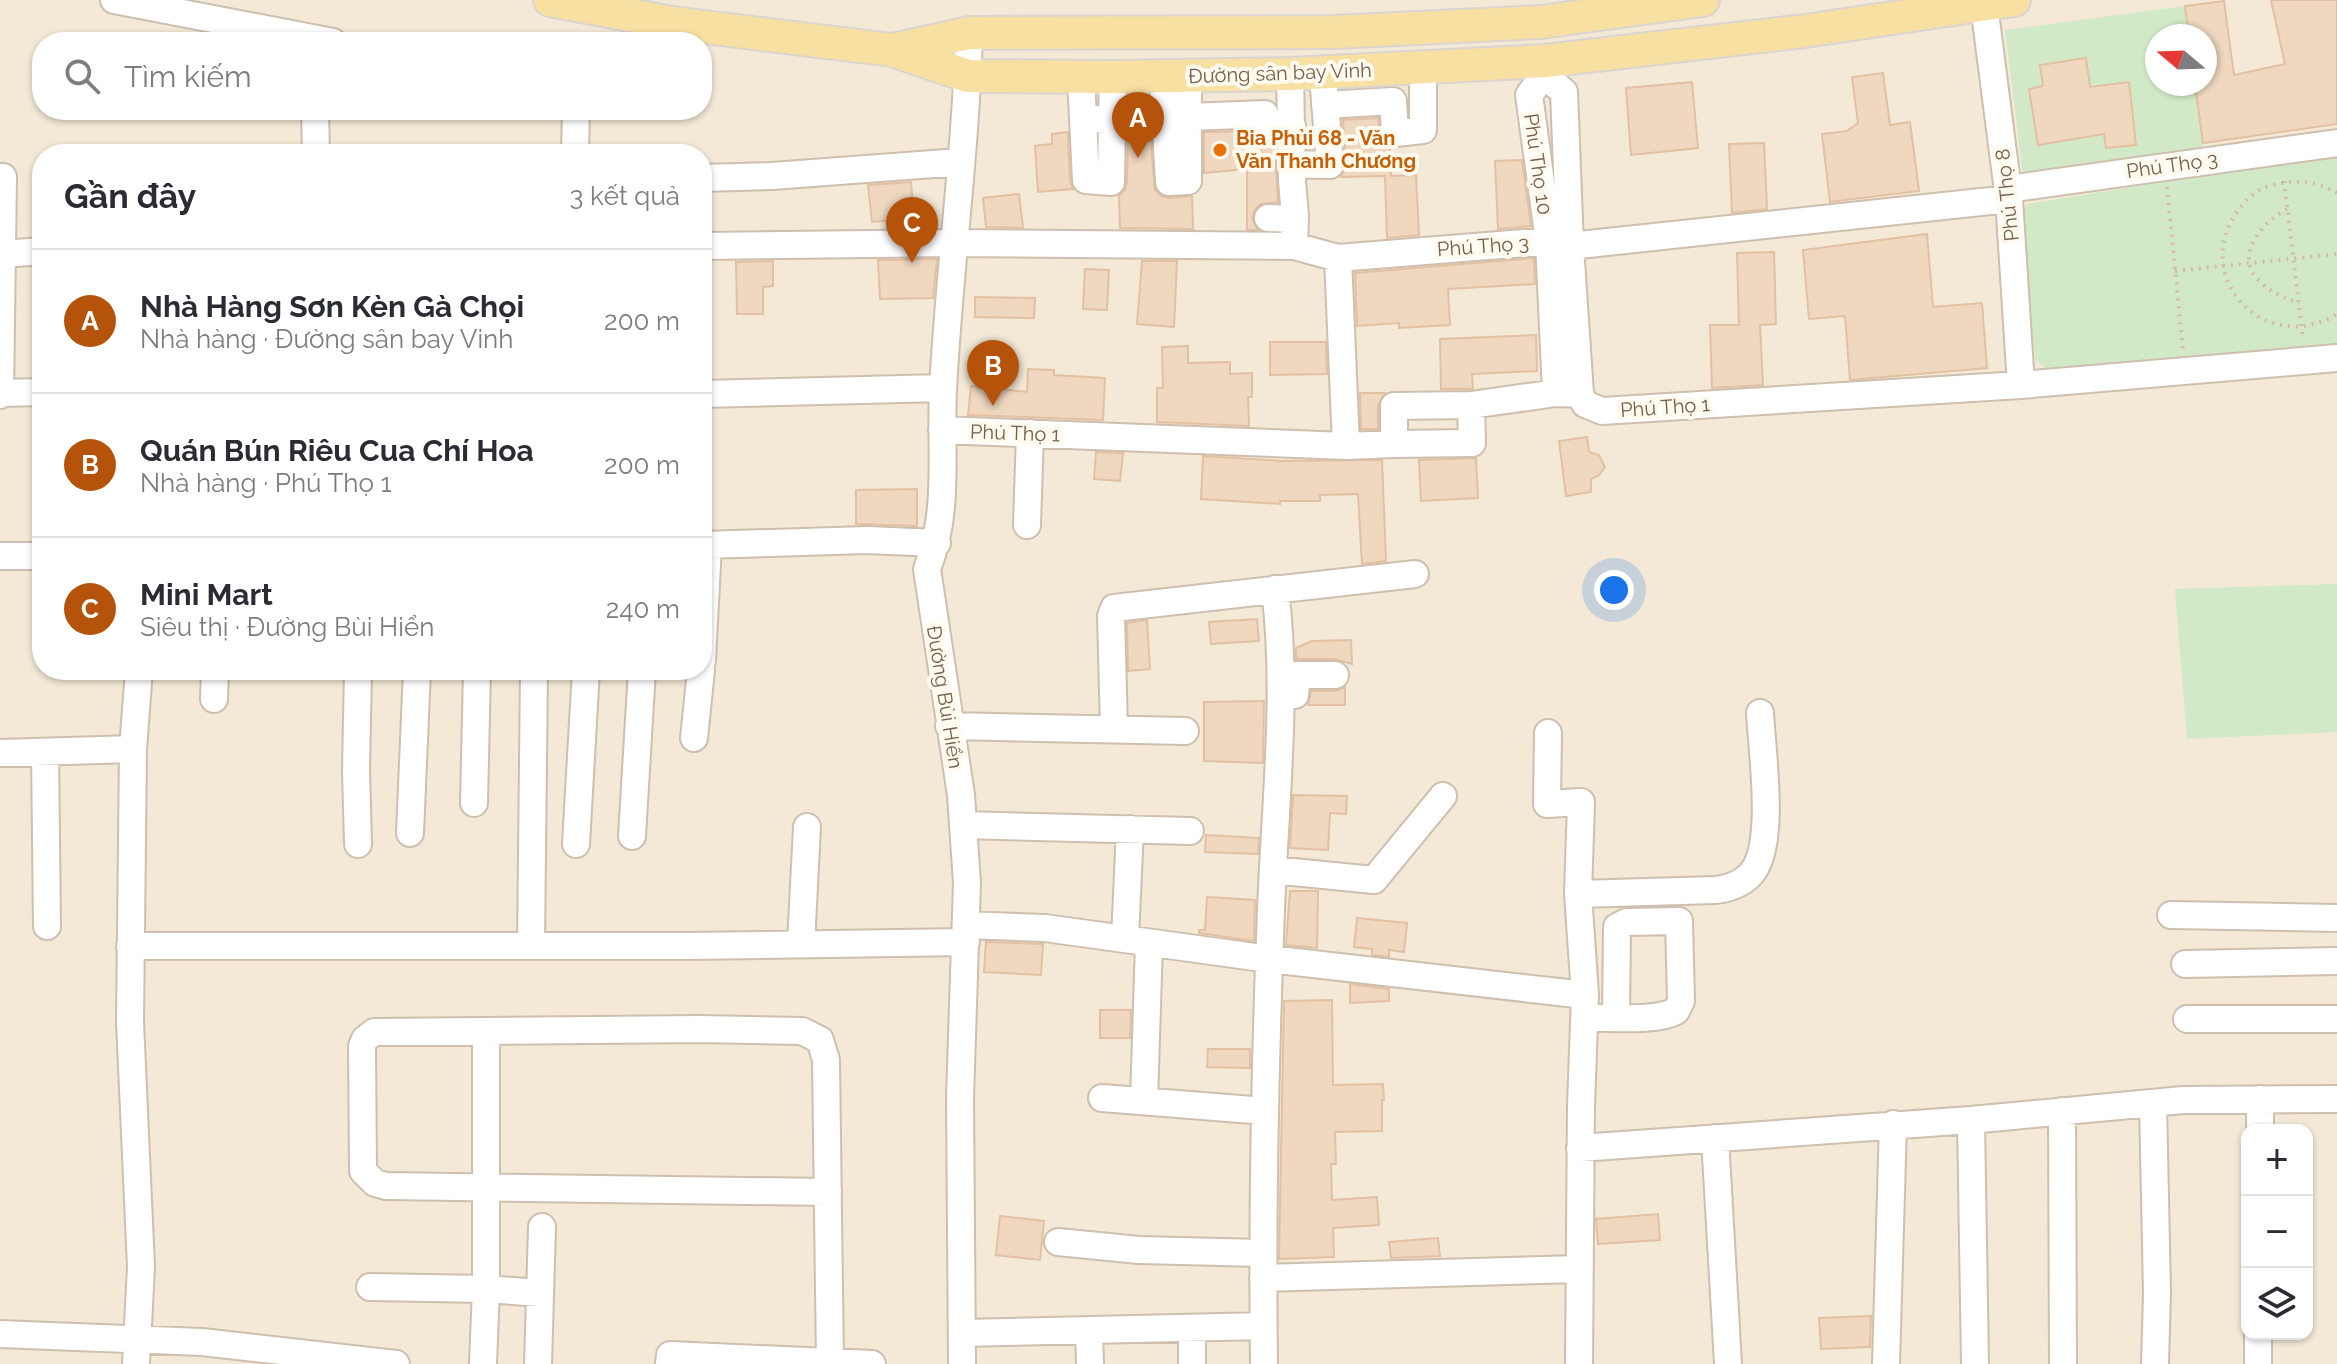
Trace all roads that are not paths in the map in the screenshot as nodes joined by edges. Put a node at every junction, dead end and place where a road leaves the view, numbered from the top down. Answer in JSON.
{"nodes":[{"id":1,"x":114,"y":0,"type":"edge"},
{"id":2,"x":550,"y":0,"type":"edge"},
{"id":3,"x":1703,"y":0,"type":"edge"},
{"id":4,"x":1994,"y":2,"type":"edge"},
{"id":5,"x":1541,"y":22,"type":"junction"},
{"id":6,"x":672,"y":23,"type":"junction"},
{"id":7,"x":274,"y":32,"type":"edge"},
{"id":8,"x":657,"y":32,"type":"edge"},
{"id":9,"x":969,"y":33,"type":"junction"},
{"id":10,"x":892,"y":50,"type":"junction"},
{"id":11,"x":1423,"y":67,"type":"junction"},
{"id":12,"x":1544,"y":68,"type":"junction"},
{"id":13,"x":1323,"y":72,"type":"junction"},
{"id":14,"x":1276,"y":74,"type":"junction"},
{"id":15,"x":968,"y":76,"type":"junction"},
{"id":16,"x":1163,"y":76,"type":"junction"},
{"id":17,"x":1081,"y":77,"type":"junction"},
{"id":18,"x":1262,"y":114,"type":"junction"},
{"id":19,"x":1215,"y":116,"type":"junction"},
{"id":20,"x":1083,"y":118,"type":"junction"},
{"id":21,"x":315,"y":120,"type":"edge"},
{"id":22,"x":576,"y":120,"type":"edge"},
{"id":23,"x":1326,"y":120,"type":"junction"},
{"id":24,"x":1169,"y":128,"type":"junction"},
{"id":25,"x":1112,"y":132,"type":"junction"},
{"id":26,"x":1292,"y":136,"type":"junction"},
{"id":27,"x":2337,"y":143,"type":"edge"},
{"id":28,"x":316,"y":144,"type":"edge"},
{"id":29,"x":575,"y":144,"type":"edge"},
{"id":30,"x":1084,"y":147,"type":"junction"},
{"id":31,"x":960,"y":162,"type":"junction"},
{"id":32,"x":3,"y":177,"type":"dead end"},
{"id":33,"x":712,"y":178,"type":"edge"},
{"id":34,"x":2009,"y":194,"type":"junction"},
{"id":35,"x":1268,"y":218,"type":"dead end"},
{"id":36,"x":1295,"y":219,"type":"junction"},
{"id":37,"x":956,"y":243,"type":"junction"},
{"id":38,"x":1559,"y":244,"type":"junction"},
{"id":39,"x":712,"y":246,"type":"edge"},
{"id":40,"x":1294,"y":246,"type":"junction"},
{"id":41,"x":32,"y":252,"type":"edge"},
{"id":42,"x":3,"y":254,"type":"junction"},
{"id":43,"x":1338,"y":258,"type":"junction"},
{"id":44,"x":2337,"y":358,"type":"edge"},
{"id":45,"x":2021,"y":385,"type":"junction"},
{"id":46,"x":943,"y":388,"type":"junction"},
{"id":47,"x":32,"y":392,"type":"edge"},
{"id":48,"x":0,"y":394,"type":"edge"},
{"id":49,"x":712,"y":394,"type":"edge"},
{"id":50,"x":1568,"y":394,"type":"junction"},
{"id":51,"x":1471,"y":405,"type":"junction"},
{"id":52,"x":942,"y":430,"type":"junction"},
{"id":53,"x":1030,"y":433,"type":"junction"},
{"id":54,"x":1394,"y":444,"type":"junction"},
{"id":55,"x":1346,"y":446,"type":"junction"},
{"id":56,"x":1027,"y":525,"type":"dead end"},
{"id":57,"x":937,"y":543,"type":"junction"},
{"id":58,"x":712,"y":545,"type":"edge"},
{"id":59,"x":0,"y":556,"type":"edge"},
{"id":60,"x":32,"y":556,"type":"edge"},
{"id":61,"x":1415,"y":574,"type":"dead end"},
{"id":62,"x":1275,"y":589,"type":"junction"},
{"id":63,"x":1335,"y":675,"type":"dead end"},
{"id":64,"x":138,"y":680,"type":"edge"},
{"id":65,"x":215,"y":680,"type":"edge"},
{"id":66,"x":358,"y":680,"type":"edge"},
{"id":67,"x":417,"y":680,"type":"edge"},
{"id":68,"x":477,"y":680,"type":"edge"},
{"id":69,"x":534,"y":680,"type":"edge"},
{"id":70,"x":585,"y":680,"type":"edge"},
{"id":71,"x":641,"y":680,"type":"edge"},
{"id":72,"x":700,"y":680,"type":"edge"},
{"id":73,"x":1280,"y":694,"type":"junction"},
{"id":74,"x":214,"y":699,"type":"dead end"},
{"id":75,"x":1760,"y":713,"type":"dead end"},
{"id":76,"x":949,"y":726,"type":"junction"},
{"id":77,"x":1114,"y":729,"type":"junction"},
{"id":78,"x":1185,"y":731,"type":"dead end"},
{"id":79,"x":1548,"y":733,"type":"dead end"},
{"id":80,"x":694,"y":738,"type":"dead end"},
{"id":81,"x":133,"y":749,"type":"junction"},
{"id":82,"x":45,"y":752,"type":"junction"},
{"id":83,"x":0,"y":753,"type":"edge"},
{"id":84,"x":1443,"y":796,"type":"dead end"},
{"id":85,"x":474,"y":803,"type":"dead end"},
{"id":86,"x":964,"y":825,"type":"junction"},
{"id":87,"x":807,"y":827,"type":"dead end"},
{"id":88,"x":1130,"y":829,"type":"junction"},
{"id":89,"x":1190,"y":831,"type":"dead end"},
{"id":90,"x":410,"y":833,"type":"dead end"},
{"id":91,"x":632,"y":836,"type":"dead end"},
{"id":92,"x":358,"y":844,"type":"dead end"},
{"id":93,"x":576,"y":844,"type":"dead end"},
{"id":94,"x":1273,"y":870,"type":"junction"},
{"id":95,"x":1578,"y":894,"type":"junction"},
{"id":96,"x":2171,"y":915,"type":"dead end"},
{"id":97,"x":2337,"y":918,"type":"edge"},
{"id":98,"x":47,"y":926,"type":"dead end"},
{"id":99,"x":966,"y":933,"type":"junction"},
{"id":100,"x":1137,"y":941,"type":"junction"},
{"id":101,"x":801,"y":944,"type":"junction"},
{"id":102,"x":130,"y":946,"type":"junction"},
{"id":103,"x":531,"y":946,"type":"junction"},
{"id":104,"x":1269,"y":959,"type":"junction"},
{"id":105,"x":2337,"y":961,"type":"edge"},
{"id":106,"x":2185,"y":964,"type":"dead end"},
{"id":107,"x":1585,"y":1006,"type":"junction"},
{"id":108,"x":1616,"y":1017,"type":"dead end"},
{"id":109,"x":2187,"y":1019,"type":"dead end"},
{"id":110,"x":2337,"y":1019,"type":"edge"},
{"id":111,"x":486,"y":1031,"type":"junction"},
{"id":112,"x":1102,"y":1098,"type":"dead end"},
{"id":113,"x":2260,"y":1099,"type":"junction"},
{"id":114,"x":2337,"y":1099,"type":"edge"},
{"id":115,"x":1144,"y":1101,"type":"junction"},
{"id":116,"x":2153,"y":1103,"type":"junction"},
{"id":117,"x":1265,"y":1111,"type":"junction"},
{"id":118,"x":2062,"y":1111,"type":"junction"},
{"id":119,"x":1971,"y":1120,"type":"junction"},
{"id":120,"x":1893,"y":1124,"type":"junction"},
{"id":121,"x":2260,"y":1124,"type":"edge"},
{"id":122,"x":1715,"y":1138,"type":"junction"},
{"id":123,"x":1580,"y":1148,"type":"junction"},
{"id":124,"x":488,"y":1187,"type":"junction"},
{"id":125,"x":828,"y":1192,"type":"junction"},
{"id":126,"x":542,"y":1227,"type":"dead end"},
{"id":127,"x":1058,"y":1242,"type":"dead end"},
{"id":128,"x":1263,"y":1266,"type":"junction"},
{"id":129,"x":1579,"y":1269,"type":"junction"},
{"id":130,"x":370,"y":1287,"type":"dead end"},
{"id":131,"x":486,"y":1289,"type":"junction"},
{"id":132,"x":540,"y":1293,"type":"junction"},
{"id":133,"x":1263,"y":1326,"type":"junction"},
{"id":134,"x":1192,"y":1329,"type":"junction"},
{"id":135,"x":1089,"y":1331,"type":"junction"},
{"id":136,"x":962,"y":1333,"type":"junction"},
{"id":137,"x":0,"y":1334,"type":"edge"},
{"id":138,"x":2258,"y":1340,"type":"edge"},
{"id":139,"x":137,"y":1352,"type":"edge"},
{"id":140,"x":830,"y":1363,"type":"edge"},
{"id":141,"x":396,"y":1364,"type":"edge"},
{"id":142,"x":483,"y":1364,"type":"edge"},
{"id":143,"x":538,"y":1364,"type":"edge"},
{"id":144,"x":669,"y":1364,"type":"edge"},
{"id":145,"x":872,"y":1364,"type":"edge"},
{"id":146,"x":962,"y":1364,"type":"edge"},
{"id":147,"x":1090,"y":1364,"type":"edge"},
{"id":148,"x":1192,"y":1364,"type":"edge"},
{"id":149,"x":1264,"y":1364,"type":"edge"},
{"id":150,"x":1579,"y":1364,"type":"edge"},
{"id":151,"x":1728,"y":1364,"type":"edge"},
{"id":152,"x":1886,"y":1364,"type":"edge"},
{"id":153,"x":1975,"y":1364,"type":"edge"},
{"id":154,"x":2063,"y":1364,"type":"edge"},
{"id":155,"x":2155,"y":1364,"type":"edge"},
{"id":156,"x":2258,"y":1364,"type":"edge"}],
"edges":[{"from":1,"to":7,"type":"street"},
{"from":2,"to":6,"type":"main road","name":"Đường sân bay Vinh"},
{"from":3,"to":5,"type":"main road"},
{"from":4,"to":12,"type":"main road","name":"Đường sân bay Vinh"},
{"from":4,"to":34,"type":"street","name":"Phú Thọ 8"},
{"from":5,"to":9,"type":"main road"},
{"from":5,"to":12,"type":"main road"},
{"from":6,"to":8,"type":"street"},
{"from":6,"to":10,"type":"main road","name":"Đường sân bay Vinh"},
{"from":9,"to":10,"type":"main road"},
{"from":9,"to":15,"type":"street","name":"Đường Bùi Hiển"},
{"from":10,"to":15,"type":"main road","name":"Đường sân bay Vinh"},
{"from":11,"to":12,"type":"main road","name":"Đường sân bay Vinh"},
{"from":11,"to":13,"type":"main road","name":"Đường sân bay Vinh"},
{"from":11,"to":23,"type":"street"},
{"from":12,"to":38,"type":"street","name":"Phú Thọ 10"},
{"from":13,"to":14,"type":"main road","name":"Đường sân bay Vinh"},
{"from":13,"to":23,"type":"street"},
{"from":14,"to":16,"type":"main road","name":"Đường sân bay Vinh"},
{"from":14,"to":18,"type":"street"},
{"from":14,"to":26,"type":"street"},
{"from":15,"to":17,"type":"main road","name":"Đường sân bay Vinh"},
{"from":15,"to":31,"type":"street","name":"Đường Bùi Hiển"},
{"from":16,"to":17,"type":"main road","name":"Đường sân bay Vinh"},
{"from":16,"to":19,"type":"street"},
{"from":16,"to":24,"type":"street"},
{"from":16,"to":24,"type":"street"},
{"from":16,"to":25,"type":"street"},
{"from":17,"to":20,"type":"street"},
{"from":18,"to":19,"type":"street"},
{"from":18,"to":26,"type":"street"},
{"from":19,"to":24,"type":"street"},
{"from":20,"to":25,"type":"street"},
{"from":20,"to":30,"type":"street"},
{"from":21,"to":28,"type":"street"},
{"from":22,"to":29,"type":"street"},
{"from":23,"to":26,"type":"street"},
{"from":23,"to":26,"type":"street"},
{"from":24,"to":25,"type":"street"},
{"from":25,"to":30,"type":"street"},
{"from":25,"to":30,"type":"street"},
{"from":26,"to":36,"type":"street"},
{"from":27,"to":34,"type":"street","name":"Phú Thọ 3"},
{"from":31,"to":33,"type":"street"},
{"from":31,"to":37,"type":"street","name":"Đường Bùi Hiển"},
{"from":32,"to":42,"type":"street"},
{"from":34,"to":38,"type":"street","name":"Phú Thọ 3"},
{"from":34,"to":45,"type":"street","name":"Phú Thọ 8"},
{"from":35,"to":36,"type":"street"},
{"from":36,"to":40,"type":"street"},
{"from":37,"to":39,"type":"street","name":"Phú Thọ 3"},
{"from":37,"to":40,"type":"street","name":"Phú Thọ 3"},
{"from":37,"to":46,"type":"street","name":"Đường Bùi Hiển"},
{"from":38,"to":43,"type":"street","name":"Phú Thọ 3"},
{"from":38,"to":50,"type":"street","name":"Phú Thọ 10"},
{"from":40,"to":43,"type":"street","name":"Phú Thọ 3"},
{"from":41,"to":42,"type":"street"},
{"from":42,"to":48,"type":"street"},
{"from":43,"to":55,"type":"street"},
{"from":44,"to":45,"type":"street","name":"Phú Thọ 1"},
{"from":45,"to":50,"type":"street","name":"Phú Thọ 1"},
{"from":46,"to":49,"type":"street"},
{"from":46,"to":52,"type":"street","name":"Đường Bùi Hiển"},
{"from":47,"to":48,"type":"street"},
{"from":50,"to":51,"type":"street"},
{"from":51,"to":54,"type":"street"},
{"from":51,"to":54,"type":"street","name":"Phú Thọ 1"},
{"from":52,"to":53,"type":"street","name":"Phú Thọ 1"},
{"from":52,"to":57,"type":"street","name":"Đường Bùi Hiển"},
{"from":53,"to":55,"type":"street","name":"Phú Thọ 1"},
{"from":53,"to":56,"type":"street"},
{"from":54,"to":55,"type":"street","name":"Phú Thọ 1"},
{"from":57,"to":58,"type":"street"},
{"from":57,"to":76,"type":"street","name":"Đường Bùi Hiển"},
{"from":59,"to":60,"type":"street"},
{"from":61,"to":62,"type":"street"},
{"from":62,"to":73,"type":"street"},
{"from":62,"to":77,"type":"street"},
{"from":63,"to":73,"type":"street"},
{"from":64,"to":81,"type":"street"},
{"from":65,"to":74,"type":"street"},
{"from":66,"to":92,"type":"street"},
{"from":67,"to":90,"type":"street"},
{"from":68,"to":85,"type":"street"},
{"from":69,"to":103,"type":"street"},
{"from":70,"to":93,"type":"street"},
{"from":71,"to":91,"type":"street"},
{"from":72,"to":80,"type":"street"},
{"from":73,"to":94,"type":"street"},
{"from":75,"to":95,"type":"street"},
{"from":76,"to":77,"type":"street"},
{"from":76,"to":86,"type":"street","name":"Đường Bùi Hiển"},
{"from":77,"to":78,"type":"street"},
{"from":79,"to":95,"type":"street"},
{"from":81,"to":82,"type":"street"},
{"from":81,"to":102,"type":"street"},
{"from":82,"to":83,"type":"street"},
{"from":82,"to":98,"type":"street"},
{"from":84,"to":94,"type":"street"},
{"from":86,"to":88,"type":"street"},
{"from":86,"to":99,"type":"street","name":"Đường Bùi Hiển"},
{"from":87,"to":101,"type":"street"},
{"from":88,"to":89,"type":"street"},
{"from":88,"to":100,"type":"street"},
{"from":94,"to":104,"type":"street"},
{"from":95,"to":107,"type":"street"},
{"from":96,"to":97,"type":"street"},
{"from":99,"to":100,"type":"street"},
{"from":99,"to":101,"type":"street"},
{"from":99,"to":136,"type":"street","name":"Đường Bùi Hiển"},
{"from":100,"to":104,"type":"street"},
{"from":100,"to":115,"type":"street"},
{"from":101,"to":103,"type":"street"},
{"from":102,"to":103,"type":"street"},
{"from":102,"to":139,"type":"street"},
{"from":104,"to":107,"type":"street"},
{"from":104,"to":117,"type":"street"},
{"from":105,"to":106,"type":"street"},
{"from":107,"to":108,"type":"street"},
{"from":107,"to":123,"type":"street"},
{"from":109,"to":110,"type":"street"},
{"from":111,"to":124,"type":"street"},
{"from":111,"to":124,"type":"street"},
{"from":111,"to":125,"type":"street"},
{"from":112,"to":115,"type":"street"},
{"from":113,"to":114,"type":"street"},
{"from":113,"to":116,"type":"street"},
{"from":113,"to":121,"type":"street"},
{"from":115,"to":117,"type":"street"},
{"from":116,"to":118,"type":"street"},
{"from":116,"to":155,"type":"street"},
{"from":117,"to":128,"type":"street"},
{"from":118,"to":119,"type":"street"},
{"from":118,"to":154,"type":"street"},
{"from":119,"to":120,"type":"street"},
{"from":119,"to":153,"type":"street"},
{"from":120,"to":122,"type":"street"},
{"from":120,"to":152,"type":"street"},
{"from":122,"to":123,"type":"street"},
{"from":122,"to":151,"type":"street"},
{"from":123,"to":129,"type":"street"},
{"from":124,"to":125,"type":"street"},
{"from":124,"to":131,"type":"street"},
{"from":125,"to":140,"type":"street"},
{"from":126,"to":132,"type":"street"},
{"from":127,"to":128,"type":"street"},
{"from":128,"to":129,"type":"street"},
{"from":128,"to":133,"type":"street"},
{"from":129,"to":150,"type":"street"},
{"from":130,"to":131,"type":"street"},
{"from":131,"to":132,"type":"street"},
{"from":131,"to":142,"type":"street"},
{"from":132,"to":143,"type":"street"},
{"from":133,"to":134,"type":"street"},
{"from":133,"to":149,"type":"street"},
{"from":134,"to":135,"type":"street"},
{"from":134,"to":148,"type":"street"},
{"from":135,"to":136,"type":"street"},
{"from":135,"to":147,"type":"street"},
{"from":136,"to":146,"type":"street","name":"Đường Bùi Hiển"},
{"from":137,"to":139,"type":"street"},
{"from":138,"to":156,"type":"street"},
{"from":139,"to":141,"type":"street"},
{"from":140,"to":144,"type":"street"},
{"from":140,"to":145,"type":"street"}]}
